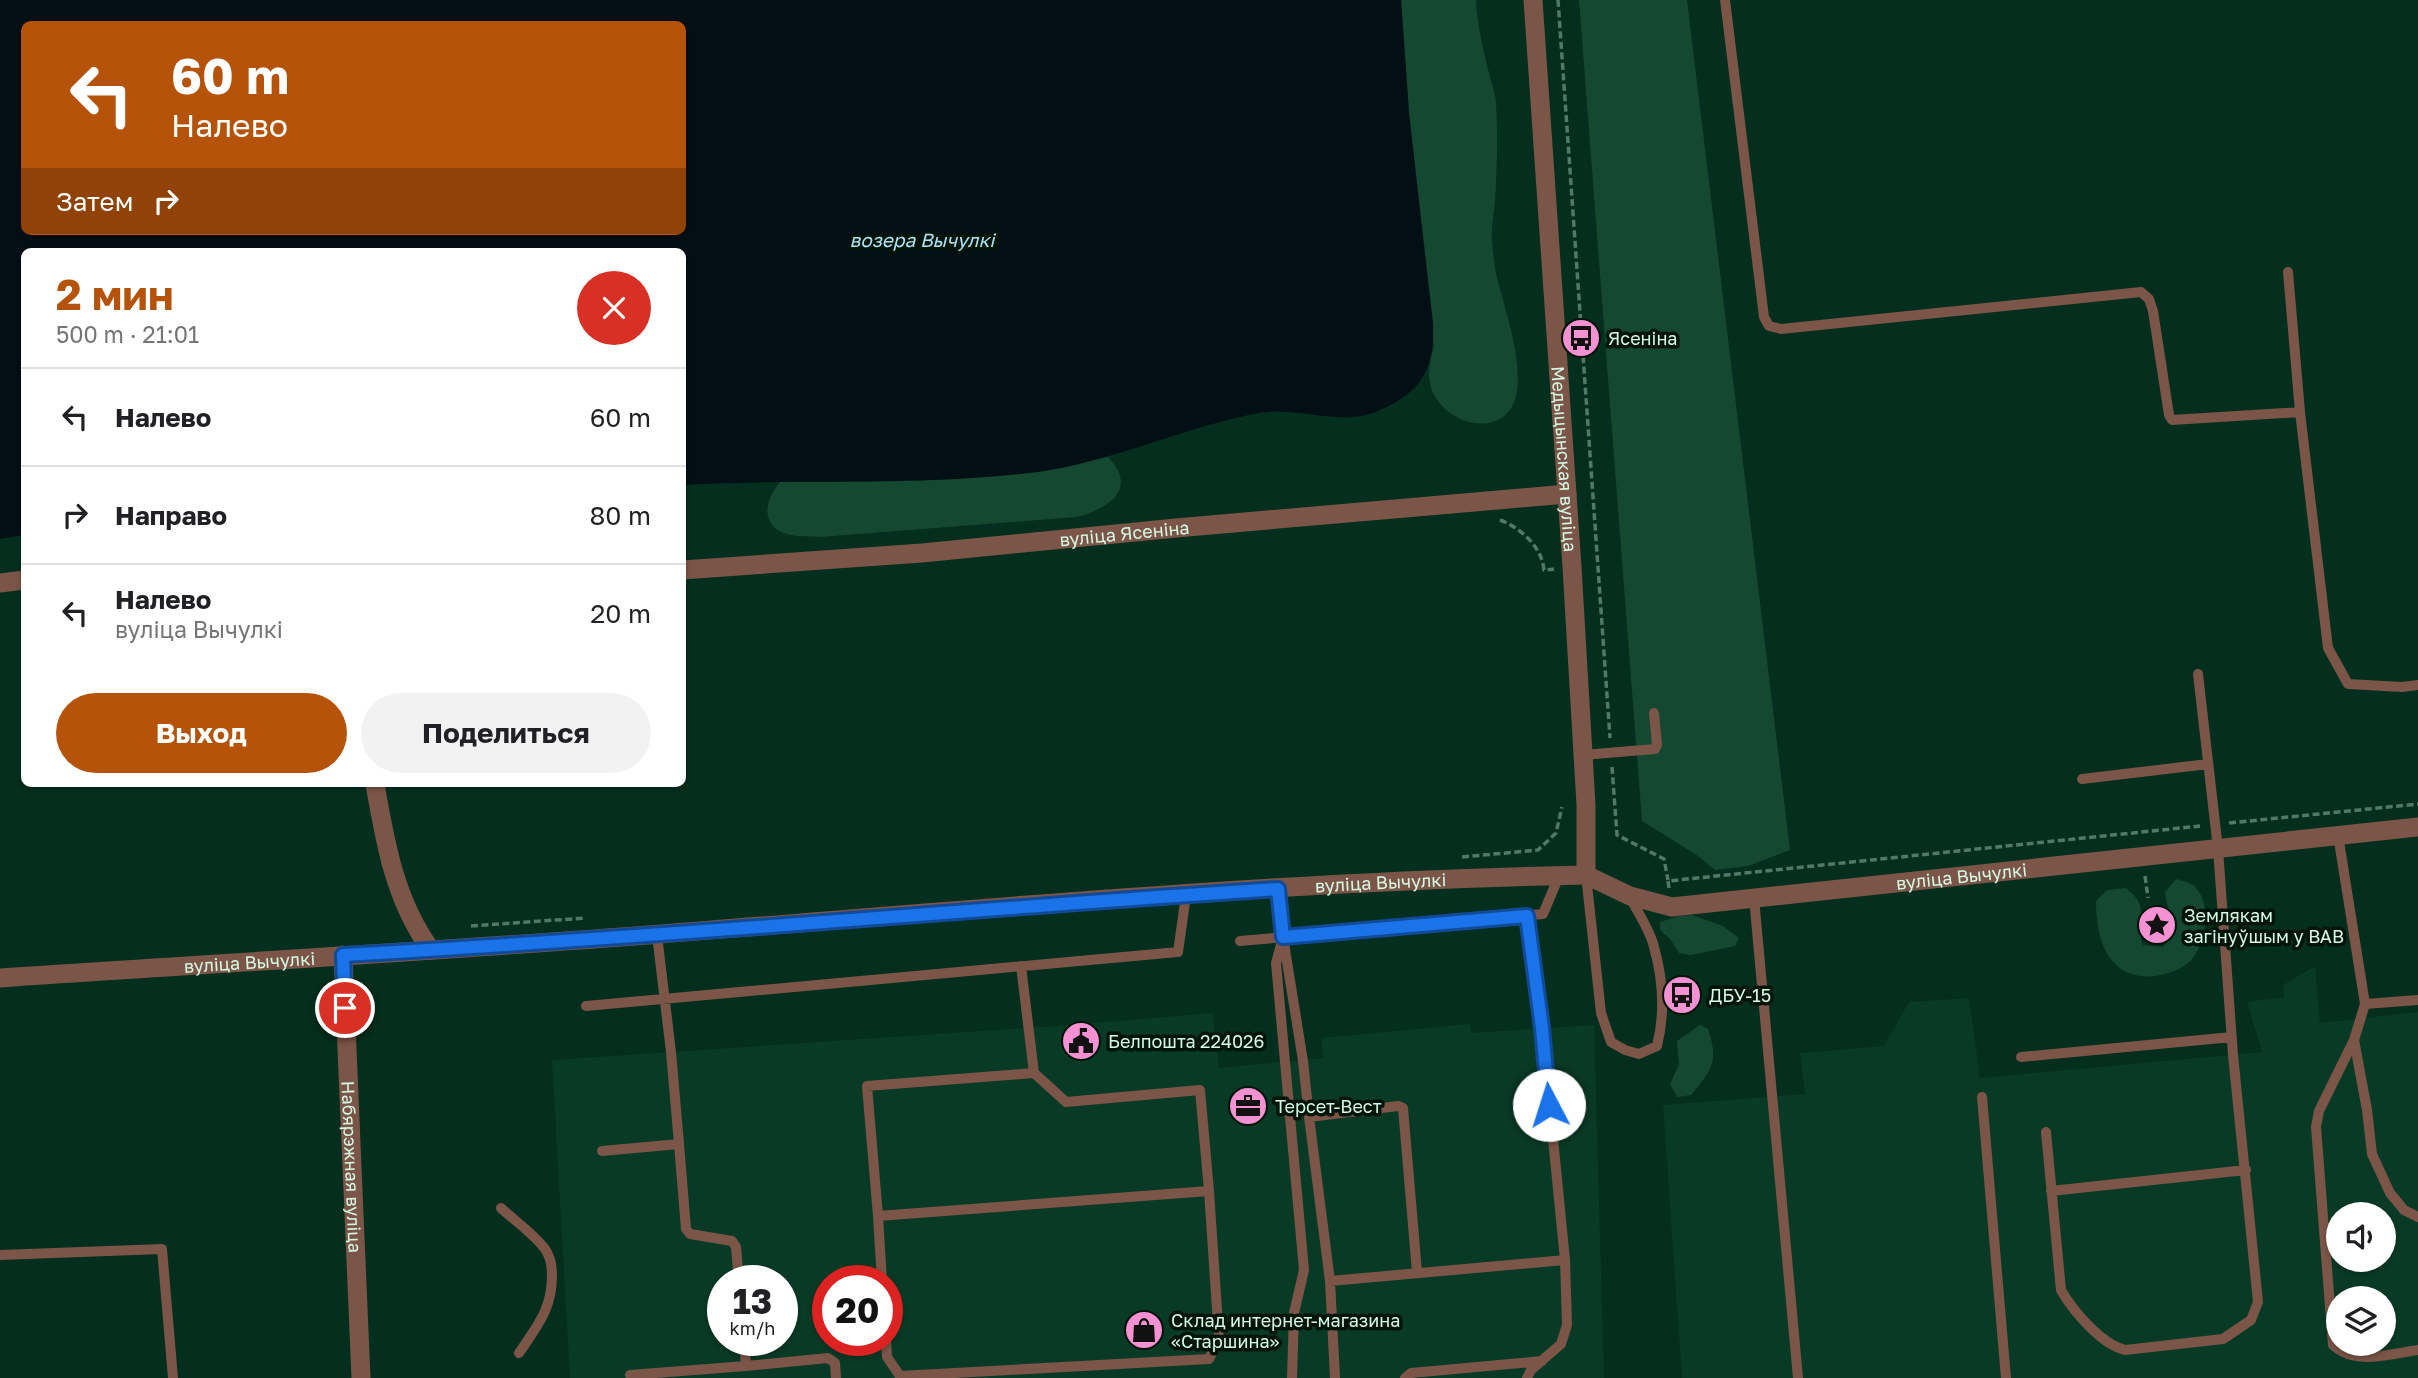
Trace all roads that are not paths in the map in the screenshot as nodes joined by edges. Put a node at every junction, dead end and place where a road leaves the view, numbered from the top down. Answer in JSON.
{"nodes":[{"id":1,"x":1533,"y":0,"type":"edge"},
{"id":2,"x":1725,"y":0,"type":"edge"},
{"id":3,"x":2288,"y":272,"type":"dead end"},
{"id":4,"x":2300,"y":412,"type":"junction"},
{"id":5,"x":1567,"y":494,"type":"junction"},
{"id":6,"x":686,"y":570,"type":"edge"},
{"id":7,"x":21,"y":580,"type":"edge"},
{"id":8,"x":0,"y":583,"type":"edge"},
{"id":9,"x":2198,"y":674,"type":"dead end"},
{"id":10,"x":2418,"y":685,"type":"edge"},
{"id":11,"x":1654,"y":713,"type":"dead end"},
{"id":12,"x":1583,"y":755,"type":"junction"},
{"id":13,"x":2208,"y":764,"type":"junction"},
{"id":14,"x":2081,"y":779,"type":"dead end"},
{"id":15,"x":375,"y":787,"type":"edge"},
{"id":16,"x":2418,"y":827,"type":"edge"},
{"id":17,"x":2338,"y":835,"type":"junction"},
{"id":18,"x":2218,"y":849,"type":"junction"},
{"id":19,"x":1586,"y":875,"type":"junction"},
{"id":20,"x":1559,"y":876,"type":"junction"},
{"id":21,"x":1278,"y":889,"type":"junction"},
{"id":22,"x":1186,"y":895,"type":"junction"},
{"id":23,"x":1630,"y":896,"type":"junction"},
{"id":24,"x":1754,"y":898,"type":"junction"},
{"id":25,"x":1527,"y":916,"type":"junction"},
{"id":26,"x":657,"y":935,"type":"junction"},
{"id":27,"x":1283,"y":937,"type":"junction"},
{"id":28,"x":1240,"y":941,"type":"dead end"},
{"id":29,"x":431,"y":950,"type":"junction"},
{"id":30,"x":343,"y":955,"type":"junction"},
{"id":31,"x":1021,"y":966,"type":"junction"},
{"id":32,"x":0,"y":978,"type":"edge"},
{"id":33,"x":664,"y":1000,"type":"junction"},
{"id":34,"x":2418,"y":1000,"type":"edge"},
{"id":35,"x":2365,"y":1004,"type":"junction"},
{"id":36,"x":586,"y":1006,"type":"dead end"},
{"id":37,"x":2232,"y":1037,"type":"junction"},
{"id":38,"x":2354,"y":1041,"type":"junction"},
{"id":39,"x":2021,"y":1058,"type":"dead end"},
{"id":40,"x":1034,"y":1073,"type":"junction"},
{"id":41,"x":1982,"y":1097,"type":"dead end"},
{"id":42,"x":1309,"y":1117,"type":"junction"},
{"id":43,"x":2046,"y":1132,"type":"dead end"},
{"id":44,"x":679,"y":1144,"type":"junction"},
{"id":45,"x":602,"y":1151,"type":"dead end"},
{"id":46,"x":2246,"y":1170,"type":"junction"},
{"id":47,"x":1209,"y":1191,"type":"junction"},
{"id":48,"x":2051,"y":1191,"type":"junction"},
{"id":49,"x":501,"y":1208,"type":"dead end"},
{"id":50,"x":878,"y":1216,"type":"junction"},
{"id":51,"x":2418,"y":1217,"type":"edge"},
{"id":52,"x":0,"y":1255,"type":"edge"},
{"id":53,"x":1565,"y":1260,"type":"junction"},
{"id":54,"x":738,"y":1265,"type":"edge"},
{"id":55,"x":881,"y":1265,"type":"edge"},
{"id":56,"x":1417,"y":1272,"type":"junction"},
{"id":57,"x":1330,"y":1280,"type":"junction"},
{"id":58,"x":2418,"y":1350,"type":"edge"},
{"id":59,"x":519,"y":1353,"type":"dead end"},
{"id":60,"x":745,"y":1356,"type":"edge"},
{"id":61,"x":887,"y":1356,"type":"edge"},
{"id":62,"x":1542,"y":1361,"type":"junction"},
{"id":63,"x":746,"y":1366,"type":"junction"},
{"id":64,"x":630,"y":1375,"type":"dead end"},
{"id":65,"x":173,"y":1378,"type":"edge"},
{"id":66,"x":361,"y":1378,"type":"edge"},
{"id":67,"x":836,"y":1378,"type":"edge"},
{"id":68,"x":1292,"y":1378,"type":"edge"},
{"id":69,"x":1335,"y":1378,"type":"edge"},
{"id":70,"x":1405,"y":1378,"type":"edge"},
{"id":71,"x":1527,"y":1378,"type":"edge"},
{"id":72,"x":1798,"y":1378,"type":"edge"},
{"id":73,"x":2006,"y":1378,"type":"edge"}],
"edges":[{"from":1,"to":5,"type":"street","name":"Медыцынская вуліца"},
{"from":2,"to":4,"type":"lane"},
{"from":3,"to":4,"type":"lane"},
{"from":4,"to":10,"type":"lane"},
{"from":5,"to":6,"type":"street","name":"вуліца Ясеніна"},
{"from":5,"to":12,"type":"street","name":"Медыцынская вуліца"},
{"from":7,"to":8,"type":"street"},
{"from":9,"to":13,"type":"lane"},
{"from":11,"to":12,"type":"lane"},
{"from":12,"to":19,"type":"street","name":"Медыцынская вуліца"},
{"from":13,"to":14,"type":"lane"},
{"from":13,"to":18,"type":"lane"},
{"from":15,"to":29,"type":"street"},
{"from":16,"to":17,"type":"street","name":"вуліца Вычулкі"},
{"from":17,"to":18,"type":"street","name":"вуліца Вычулкі"},
{"from":17,"to":35,"type":"lane"},
{"from":18,"to":24,"type":"street","name":"вуліца Вычулкі"},
{"from":18,"to":37,"type":"lane"},
{"from":19,"to":20,"type":"street","name":"вуліца Вычулкі"},
{"from":19,"to":23,"type":"street","name":"вуліца Вычулкі"},
{"from":19,"to":23,"type":"lane"},
{"from":20,"to":21,"type":"street","name":"вуліца Вычулкі"},
{"from":20,"to":25,"type":"lane"},
{"from":21,"to":22,"type":"street","name":"вуліца Вычулкі"},
{"from":21,"to":27,"type":"lane"},
{"from":22,"to":26,"type":"street","name":"вуліца Вычулкі"},
{"from":22,"to":31,"type":"lane"},
{"from":23,"to":24,"type":"street","name":"вуліца Вычулкі"},
{"from":24,"to":72,"type":"lane"},
{"from":25,"to":27,"type":"lane"},
{"from":25,"to":53,"type":"lane"},
{"from":26,"to":29,"type":"street","name":"вуліца Вычулкі"},
{"from":26,"to":33,"type":"lane"},
{"from":27,"to":28,"type":"lane"},
{"from":27,"to":42,"type":"lane"},
{"from":27,"to":68,"type":"lane"},
{"from":29,"to":30,"type":"street","name":"вуліца Вычулкі"},
{"from":30,"to":32,"type":"street","name":"вуліца Вычулкі"},
{"from":30,"to":66,"type":"street","name":"Набярэжная вуліца"},
{"from":31,"to":33,"type":"lane"},
{"from":31,"to":40,"type":"lane"},
{"from":33,"to":36,"type":"lane"},
{"from":33,"to":44,"type":"lane"},
{"from":34,"to":35,"type":"lane"},
{"from":35,"to":38,"type":"lane"},
{"from":37,"to":39,"type":"lane"},
{"from":37,"to":46,"type":"lane"},
{"from":38,"to":51,"type":"lane"},
{"from":38,"to":58,"type":"lane"},
{"from":40,"to":47,"type":"lane"},
{"from":40,"to":50,"type":"lane"},
{"from":41,"to":73,"type":"lane"},
{"from":42,"to":56,"type":"lane"},
{"from":42,"to":57,"type":"lane"},
{"from":43,"to":48,"type":"lane"},
{"from":44,"to":45,"type":"lane"},
{"from":44,"to":54,"type":"lane"},
{"from":46,"to":48,"type":"lane"},
{"from":46,"to":48,"type":"lane"},
{"from":47,"to":50,"type":"lane"},
{"from":47,"to":61,"type":"lane"},
{"from":49,"to":59,"type":"lane"},
{"from":50,"to":55,"type":"lane"},
{"from":52,"to":65,"type":"lane"},
{"from":53,"to":56,"type":"lane"},
{"from":53,"to":62,"type":"lane"},
{"from":56,"to":57,"type":"lane"},
{"from":57,"to":69,"type":"lane"},
{"from":60,"to":63,"type":"lane"},
{"from":62,"to":70,"type":"lane"},
{"from":62,"to":71,"type":"lane"},
{"from":63,"to":64,"type":"lane"},
{"from":63,"to":67,"type":"lane"}]}
